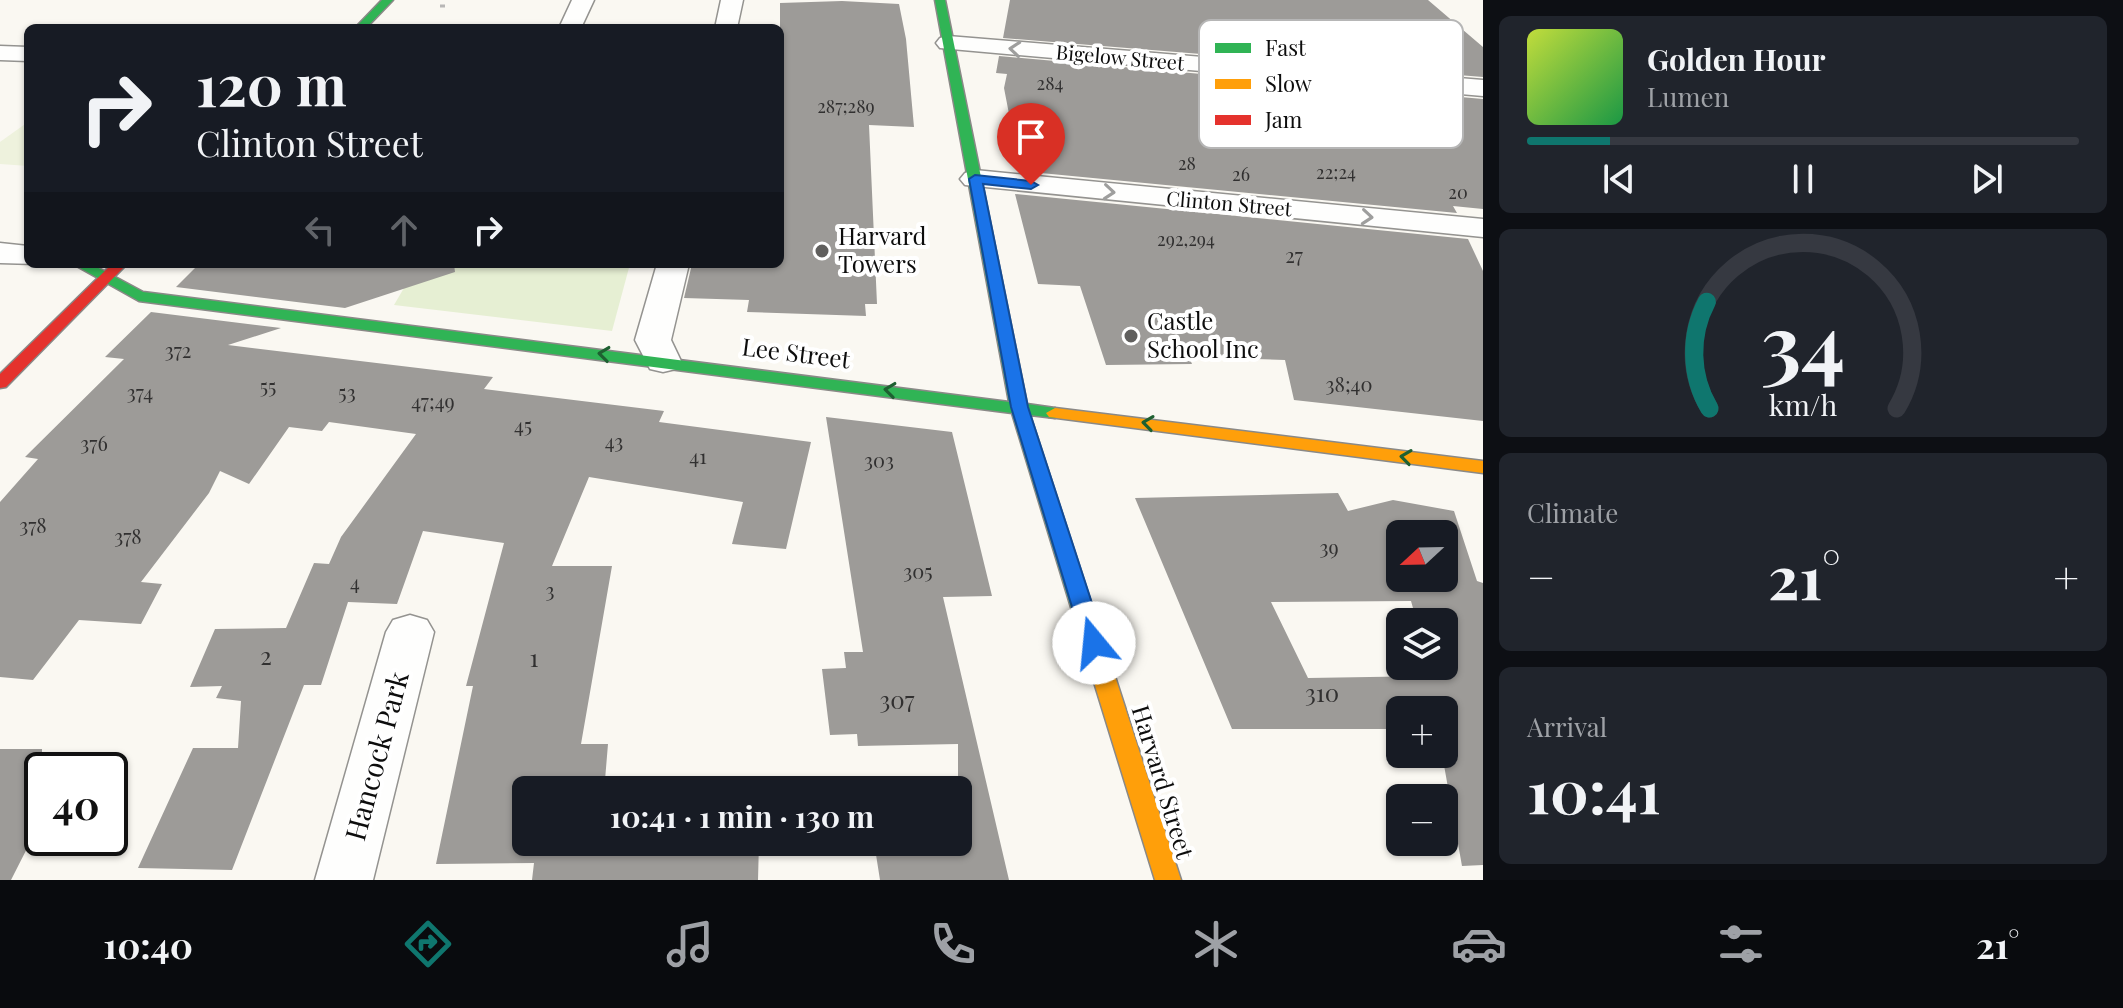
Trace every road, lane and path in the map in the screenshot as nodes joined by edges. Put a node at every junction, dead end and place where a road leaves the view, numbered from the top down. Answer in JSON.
{"nodes":[{"id":1,"x":388,"y":0,"type":"edge"},
{"id":2,"x":583,"y":0,"type":"edge"},
{"id":3,"x":732,"y":0,"type":"edge"},
{"id":4,"x":940,"y":0,"type":"edge"},
{"id":5,"x":364,"y":24,"type":"edge"},
{"id":6,"x":572,"y":24,"type":"edge"},
{"id":7,"x":727,"y":24,"type":"edge"},
{"id":8,"x":948,"y":43,"type":"junction"},
{"id":9,"x":0,"y":53,"type":"edge"},
{"id":10,"x":24,"y":54,"type":"edge"},
{"id":11,"x":1199,"y":64,"type":"edge"},
{"id":12,"x":1463,"y":86,"type":"edge"},
{"id":13,"x":1483,"y":88,"type":"edge"},
{"id":14,"x":975,"y":179,"type":"junction"},
{"id":15,"x":1483,"y":228,"type":"edge"},
{"id":16,"x":0,"y":253,"type":"edge"},
{"id":17,"x":24,"y":256,"type":"edge"},
{"id":18,"x":87,"y":268,"type":"edge"},
{"id":19,"x":116,"y":268,"type":"edge"},
{"id":20,"x":672,"y":268,"type":"edge"},
{"id":21,"x":106,"y":278,"type":"junction"},
{"id":22,"x":663,"y":361,"type":"junction"},
{"id":23,"x":0,"y":383,"type":"edge"},
{"id":24,"x":1019,"y":407,"type":"junction"},
{"id":25,"x":1483,"y":467,"type":"edge"},
{"id":26,"x":410,"y":632,"type":"dead end"},
{"id":27,"x":344,"y":880,"type":"edge"},
{"id":28,"x":1168,"y":880,"type":"edge"}],
"edges":[{"from":1,"to":5,"type":"street"},
{"from":2,"to":6,"type":"street"},
{"from":3,"to":7,"type":"street"},
{"from":4,"to":8,"type":"street","name":"Harvard Street"},
{"from":11,"to":8,"type":"street","name":"Bigelow Street","one_way":true},
{"from":8,"to":14,"type":"street","name":"Harvard Street"},
{"from":9,"to":10,"type":"street"},
{"from":13,"to":12,"type":"street","name":"Bigelow Street","one_way":true},
{"from":14,"to":15,"type":"street","name":"Clinton Street","one_way":true},
{"from":14,"to":24,"type":"street","name":"Harvard Street"},
{"from":16,"to":17,"type":"street"},
{"from":18,"to":21,"type":"street","name":"Lee Street"},
{"from":19,"to":21,"type":"street"},
{"from":20,"to":22,"type":"street"},
{"from":22,"to":21,"type":"street","name":"Lee Street","one_way":true},
{"from":21,"to":23,"type":"street"},
{"from":24,"to":22,"type":"street","name":"Lee Street","one_way":true},
{"from":25,"to":24,"type":"street","name":"Lee Street","one_way":true},
{"from":24,"to":28,"type":"street","name":"Harvard Street"},
{"from":26,"to":27,"type":"street","name":"Hancock Park"}]}
